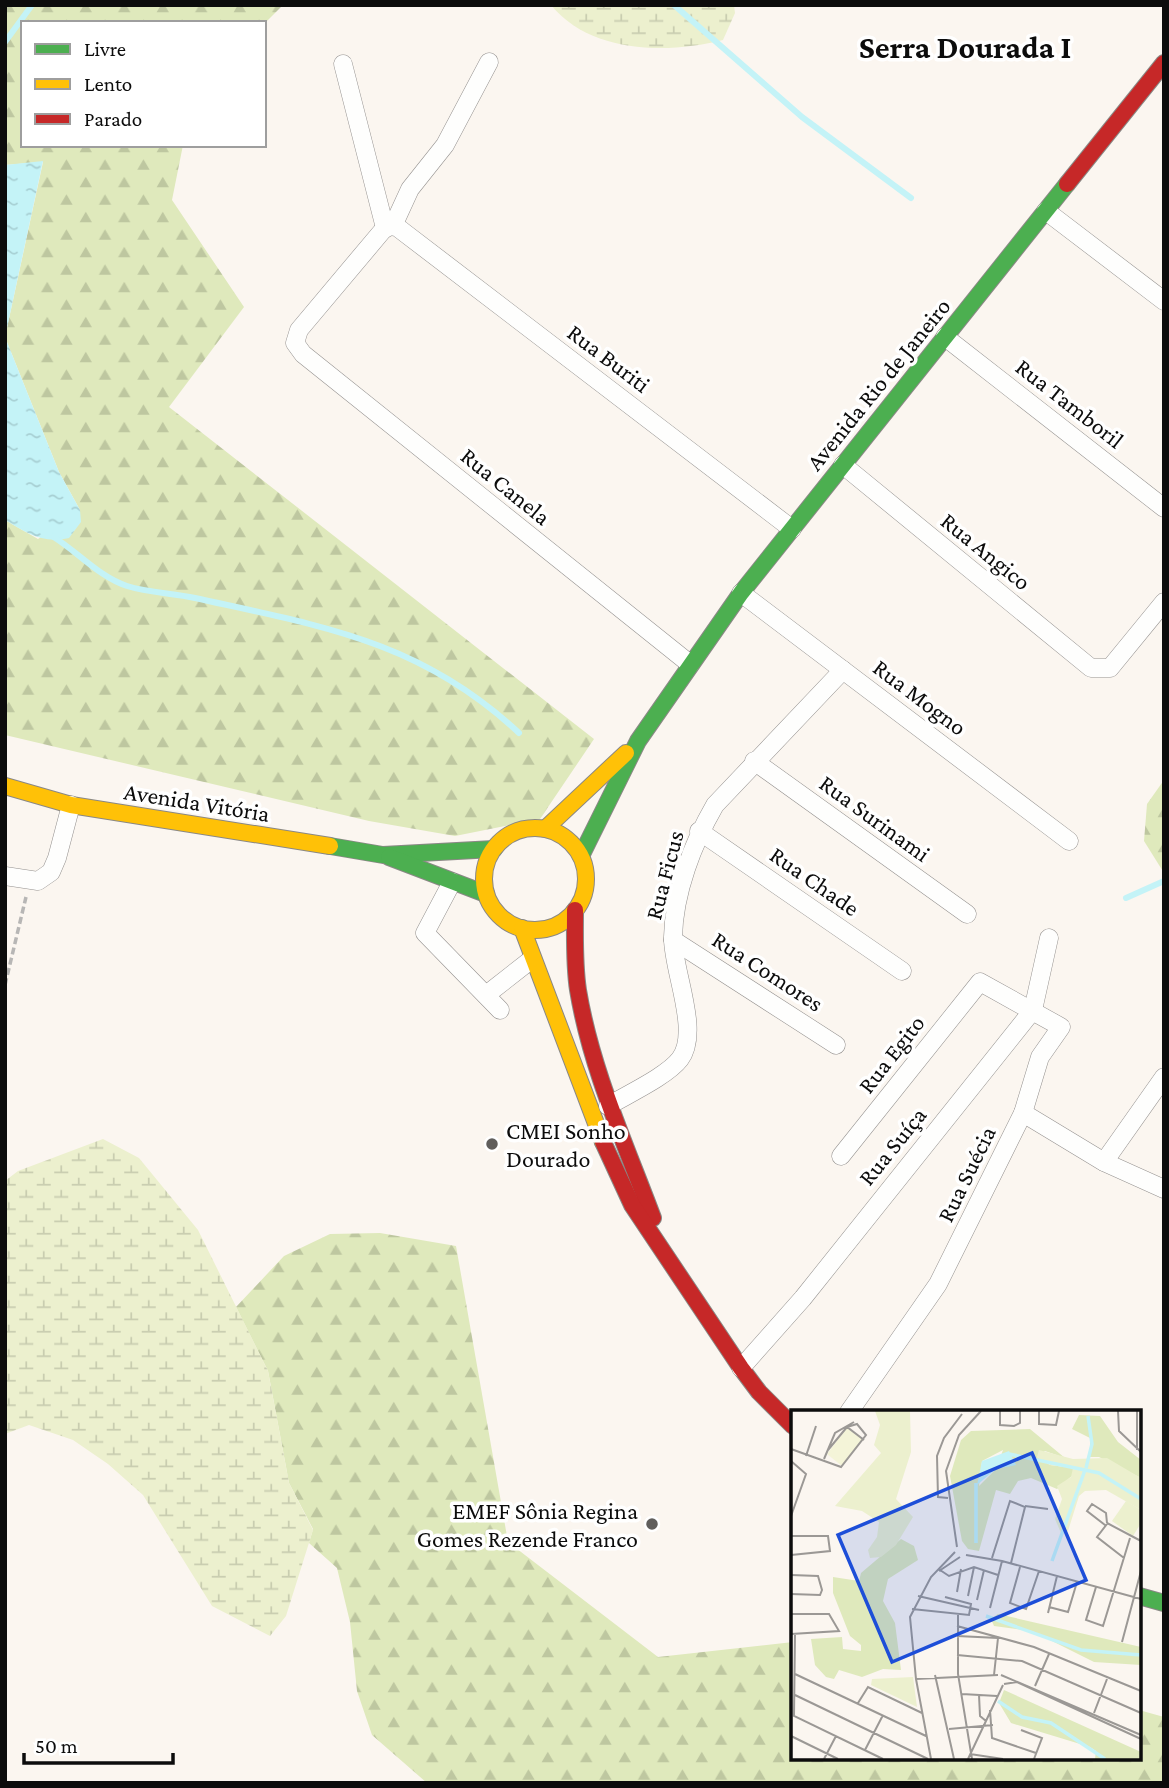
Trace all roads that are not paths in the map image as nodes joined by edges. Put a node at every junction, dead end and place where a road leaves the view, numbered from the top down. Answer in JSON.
{"nodes":[{"id":1,"x":489,"y":61,"type":"dead end"},
{"id":2,"x":343,"y":64,"type":"dead end"},
{"id":3,"x":1162,"y":70,"type":"edge"},
{"id":4,"x":1046,"y":211,"type":"junction"},
{"id":5,"x":392,"y":227,"type":"junction"},
{"id":6,"x":1164,"y":301,"type":"edge"},
{"id":7,"x":945,"y":337,"type":"junction"},
{"id":8,"x":843,"y":466,"type":"junction"},
{"id":9,"x":1164,"y":508,"type":"edge"},
{"id":10,"x":792,"y":529,"type":"junction"},
{"id":11,"x":741,"y":593,"type":"junction"},
{"id":12,"x":1164,"y":602,"type":"edge"},
{"id":13,"x":690,"y":664,"type":"junction"},
{"id":14,"x":844,"y":670,"type":"junction"},
{"id":15,"x":638,"y":741,"type":"junction"},
{"id":16,"x":754,"y":761,"type":"junction"},
{"id":17,"x":5,"y":786,"type":"edge"},
{"id":18,"x":71,"y":806,"type":"junction"},
{"id":19,"x":545,"y":829,"type":"junction"},
{"id":20,"x":699,"y":831,"type":"junction"},
{"id":21,"x":1069,"y":841,"type":"dead end"},
{"id":22,"x":494,"y":849,"type":"junction"},
{"id":23,"x":383,"y":855,"type":"junction"},
{"id":24,"x":581,"y":856,"type":"junction"},
{"id":25,"x":5,"y":876,"type":"edge"},
{"id":26,"x":452,"y":882,"type":"junction"},
{"id":27,"x":486,"y":894,"type":"junction"},
{"id":28,"x":575,"y":910,"type":"junction"},
{"id":29,"x":967,"y":914,"type":"dead end"},
{"id":30,"x":522,"y":928,"type":"junction"},
{"id":31,"x":1049,"y":938,"type":"dead end"},
{"id":32,"x":673,"y":940,"type":"junction"},
{"id":33,"x":532,"y":959,"type":"junction"},
{"id":34,"x":902,"y":971,"type":"dead end"},
{"id":35,"x":980,"y":982,"type":"joint"},
{"id":36,"x":486,"y":995,"type":"junction"},
{"id":37,"x":500,"y":1010,"type":"dead end"},
{"id":38,"x":1033,"y":1010,"type":"junction"},
{"id":39,"x":836,"y":1045,"type":"dead end"},
{"id":40,"x":1164,"y":1077,"type":"edge"},
{"id":41,"x":608,"y":1106,"type":"junction"},
{"id":42,"x":1023,"y":1113,"type":"junction"},
{"id":43,"x":841,"y":1156,"type":"dead end"},
{"id":44,"x":1104,"y":1162,"type":"junction"},
{"id":45,"x":1164,"y":1189,"type":"edge"},
{"id":46,"x":663,"y":1248,"type":"junction"},
{"id":47,"x":741,"y":1368,"type":"junction"},
{"id":48,"x":850,"y":1410,"type":"edge"},
{"id":49,"x":791,"y":1424,"type":"edge"},
{"id":50,"x":1141,"y":1597,"type":"edge"},
{"id":51,"x":1164,"y":1603,"type":"edge"}],
"edges":[{"from":1,"to":5,"type":"street"},
{"from":2,"to":5,"type":"street"},
{"from":3,"to":4,"type":"street","name":"Avenida Rio de Janeiro"},
{"from":4,"to":6,"type":"street"},
{"from":4,"to":7,"type":"street","name":"Avenida Rio de Janeiro"},
{"from":5,"to":10,"type":"street","name":"Rua Buriti"},
{"from":5,"to":13,"type":"street","name":"Rua Canela"},
{"from":7,"to":8,"type":"street","name":"Avenida Rio de Janeiro"},
{"from":7,"to":9,"type":"street","name":"Rua Tamboril"},
{"from":8,"to":10,"type":"street","name":"Avenida Rio de Janeiro"},
{"from":8,"to":12,"type":"street","name":"Rua Angico"},
{"from":10,"to":11,"type":"street","name":"Avenida Rio de Janeiro"},
{"from":11,"to":13,"type":"street","name":"Avenida Rio de Janeiro"},
{"from":11,"to":14,"type":"street","name":"Rua Mogno"},
{"from":13,"to":15,"type":"street","name":"Avenida Rio de Janeiro"},
{"from":14,"to":16,"type":"street","name":"Rua Ficus"},
{"from":14,"to":21,"type":"street","name":"Rua Mogno"},
{"from":15,"to":19,"type":"street","name":"Avenida Rio de Janeiro"},
{"from":15,"to":24,"type":"street","name":"Avenida Rio de Janeiro"},
{"from":16,"to":20,"type":"street","name":"Rua Ficus"},
{"from":16,"to":29,"type":"street","name":"Rua Surinami"},
{"from":17,"to":18,"type":"street","name":"Avenida Vitória"},
{"from":18,"to":23,"type":"street","name":"Avenida Vitória"},
{"from":18,"to":25,"type":"street"},
{"from":19,"to":22,"type":"street"},
{"from":19,"to":24,"type":"street"},
{"from":20,"to":32,"type":"street","name":"Rua Ficus"},
{"from":20,"to":34,"type":"street","name":"Rua Chade"},
{"from":22,"to":23,"type":"street","name":"Avenida Vitória"},
{"from":22,"to":27,"type":"street"},
{"from":23,"to":26,"type":"street","name":"Avenida Vitória"},
{"from":24,"to":28,"type":"street"},
{"from":26,"to":27,"type":"street","name":"Avenida Vitória"},
{"from":26,"to":36,"type":"street"},
{"from":27,"to":30,"type":"street"},
{"from":28,"to":30,"type":"street"},
{"from":28,"to":41,"type":"street"},
{"from":30,"to":33,"type":"street"},
{"from":31,"to":38,"type":"street","name":"Rua Suíça"},
{"from":32,"to":39,"type":"street","name":"Rua Comores"},
{"from":32,"to":41,"type":"street","name":"Rua Ficus"},
{"from":33,"to":36,"type":"street"},
{"from":33,"to":46,"type":"street"},
{"from":35,"to":38,"type":"street","name":"Rua Suécia"},
{"from":35,"to":43,"type":"street","name":"Rua Egito"},
{"from":36,"to":37,"type":"street"},
{"from":38,"to":42,"type":"street","name":"Rua Suécia"},
{"from":38,"to":47,"type":"street","name":"Rua Suíça"},
{"from":40,"to":44,"type":"street"},
{"from":41,"to":46,"type":"street"},
{"from":42,"to":44,"type":"street"},
{"from":42,"to":48,"type":"street","name":"Rua Suécia"},
{"from":44,"to":45,"type":"street"},
{"from":46,"to":47,"type":"street"},
{"from":47,"to":49,"type":"street"},
{"from":50,"to":51,"type":"street"}]}
